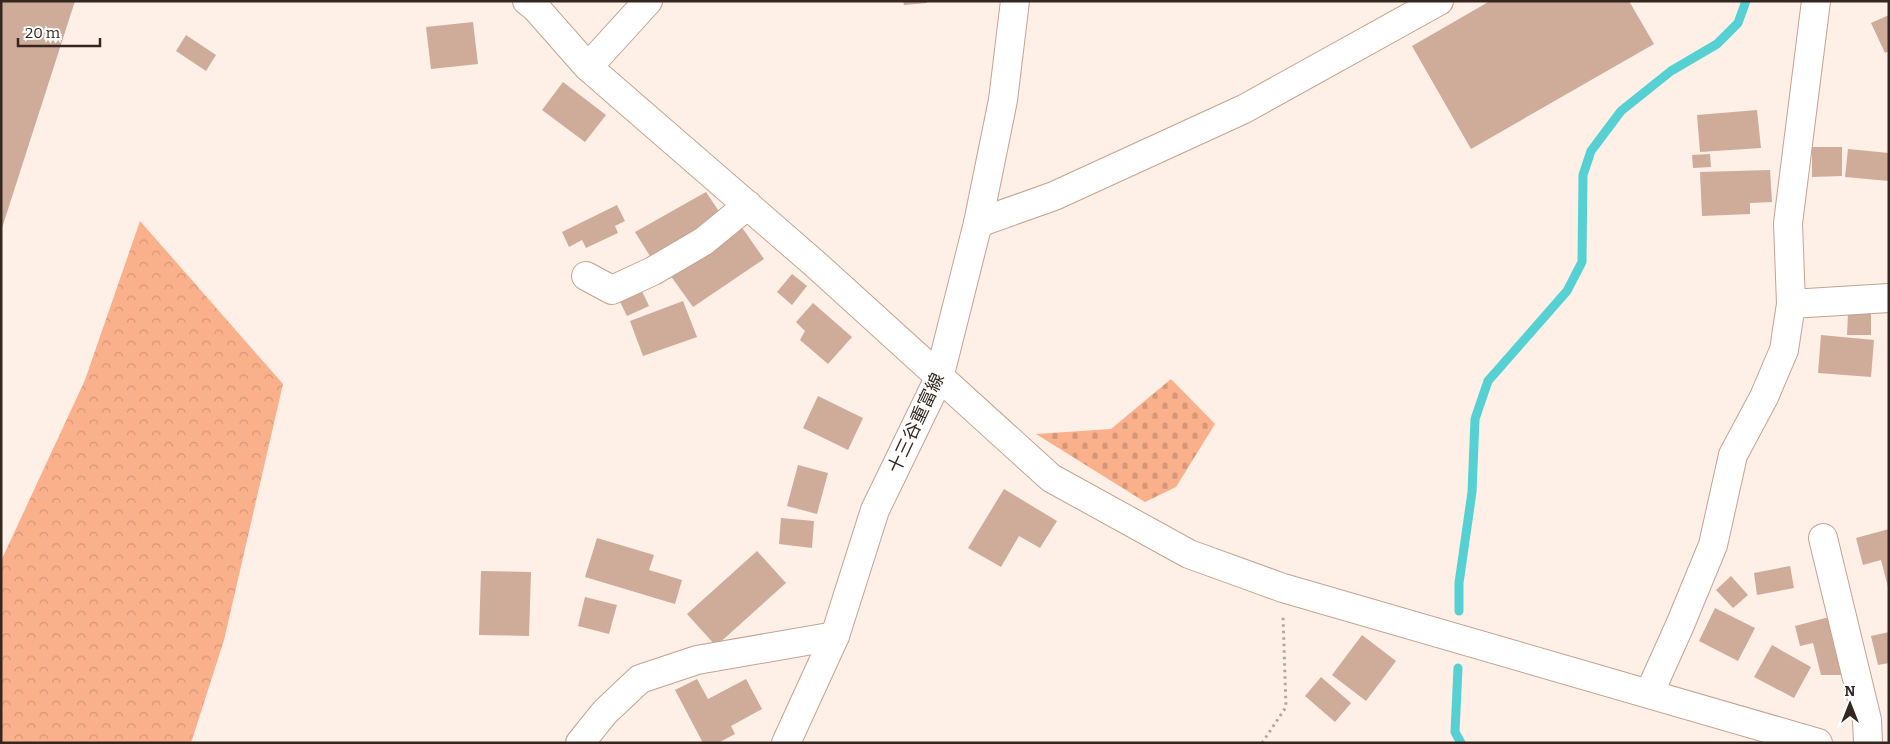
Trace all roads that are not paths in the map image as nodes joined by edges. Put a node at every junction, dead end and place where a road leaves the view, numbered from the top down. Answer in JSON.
{"nodes":[{"id":1,"x":527,"y":1,"type":"edge"},
{"id":2,"x":648,"y":1,"type":"edge"},
{"id":3,"x":1015,"y":1,"type":"edge"},
{"id":4,"x":1439,"y":1,"type":"edge"},
{"id":5,"x":1816,"y":1,"type":"edge"},
{"id":6,"x":588,"y":67,"type":"junction"},
{"id":7,"x":748,"y":205,"type":"junction"},
{"id":8,"x":978,"y":223,"type":"junction"},
{"id":9,"x":586,"y":276,"type":"dead end"},
{"id":10,"x":1889,"y":298,"type":"edge"},
{"id":11,"x":1791,"y":304,"type":"junction"},
{"id":12,"x":939,"y":378,"type":"junction"},
{"id":13,"x":1823,"y":538,"type":"dead end"},
{"id":14,"x":835,"y":636,"type":"junction"},
{"id":15,"x":1649,"y":694,"type":"junction"},
{"id":16,"x":580,"y":743,"type":"edge"},
{"id":17,"x":786,"y":743,"type":"edge"},
{"id":18,"x":1818,"y":743,"type":"edge"},
{"id":19,"x":1868,"y":743,"type":"edge"}],
"edges":[{"from":1,"to":6,"type":"street"},
{"from":2,"to":6,"type":"street"},
{"from":3,"to":8,"type":"street","name":"十三谷重富線"},
{"from":4,"to":8,"type":"street"},
{"from":5,"to":11,"type":"street"},
{"from":6,"to":7,"type":"street"},
{"from":7,"to":9,"type":"street"},
{"from":7,"to":12,"type":"street"},
{"from":8,"to":12,"type":"street","name":"十三谷重富線"},
{"from":10,"to":11,"type":"street"},
{"from":11,"to":15,"type":"street"},
{"from":12,"to":14,"type":"street","name":"十三谷重富線"},
{"from":12,"to":15,"type":"street"},
{"from":13,"to":19,"type":"street"},
{"from":14,"to":16,"type":"street"},
{"from":14,"to":17,"type":"street","name":"十三谷重富線"},
{"from":15,"to":18,"type":"street"}]}
